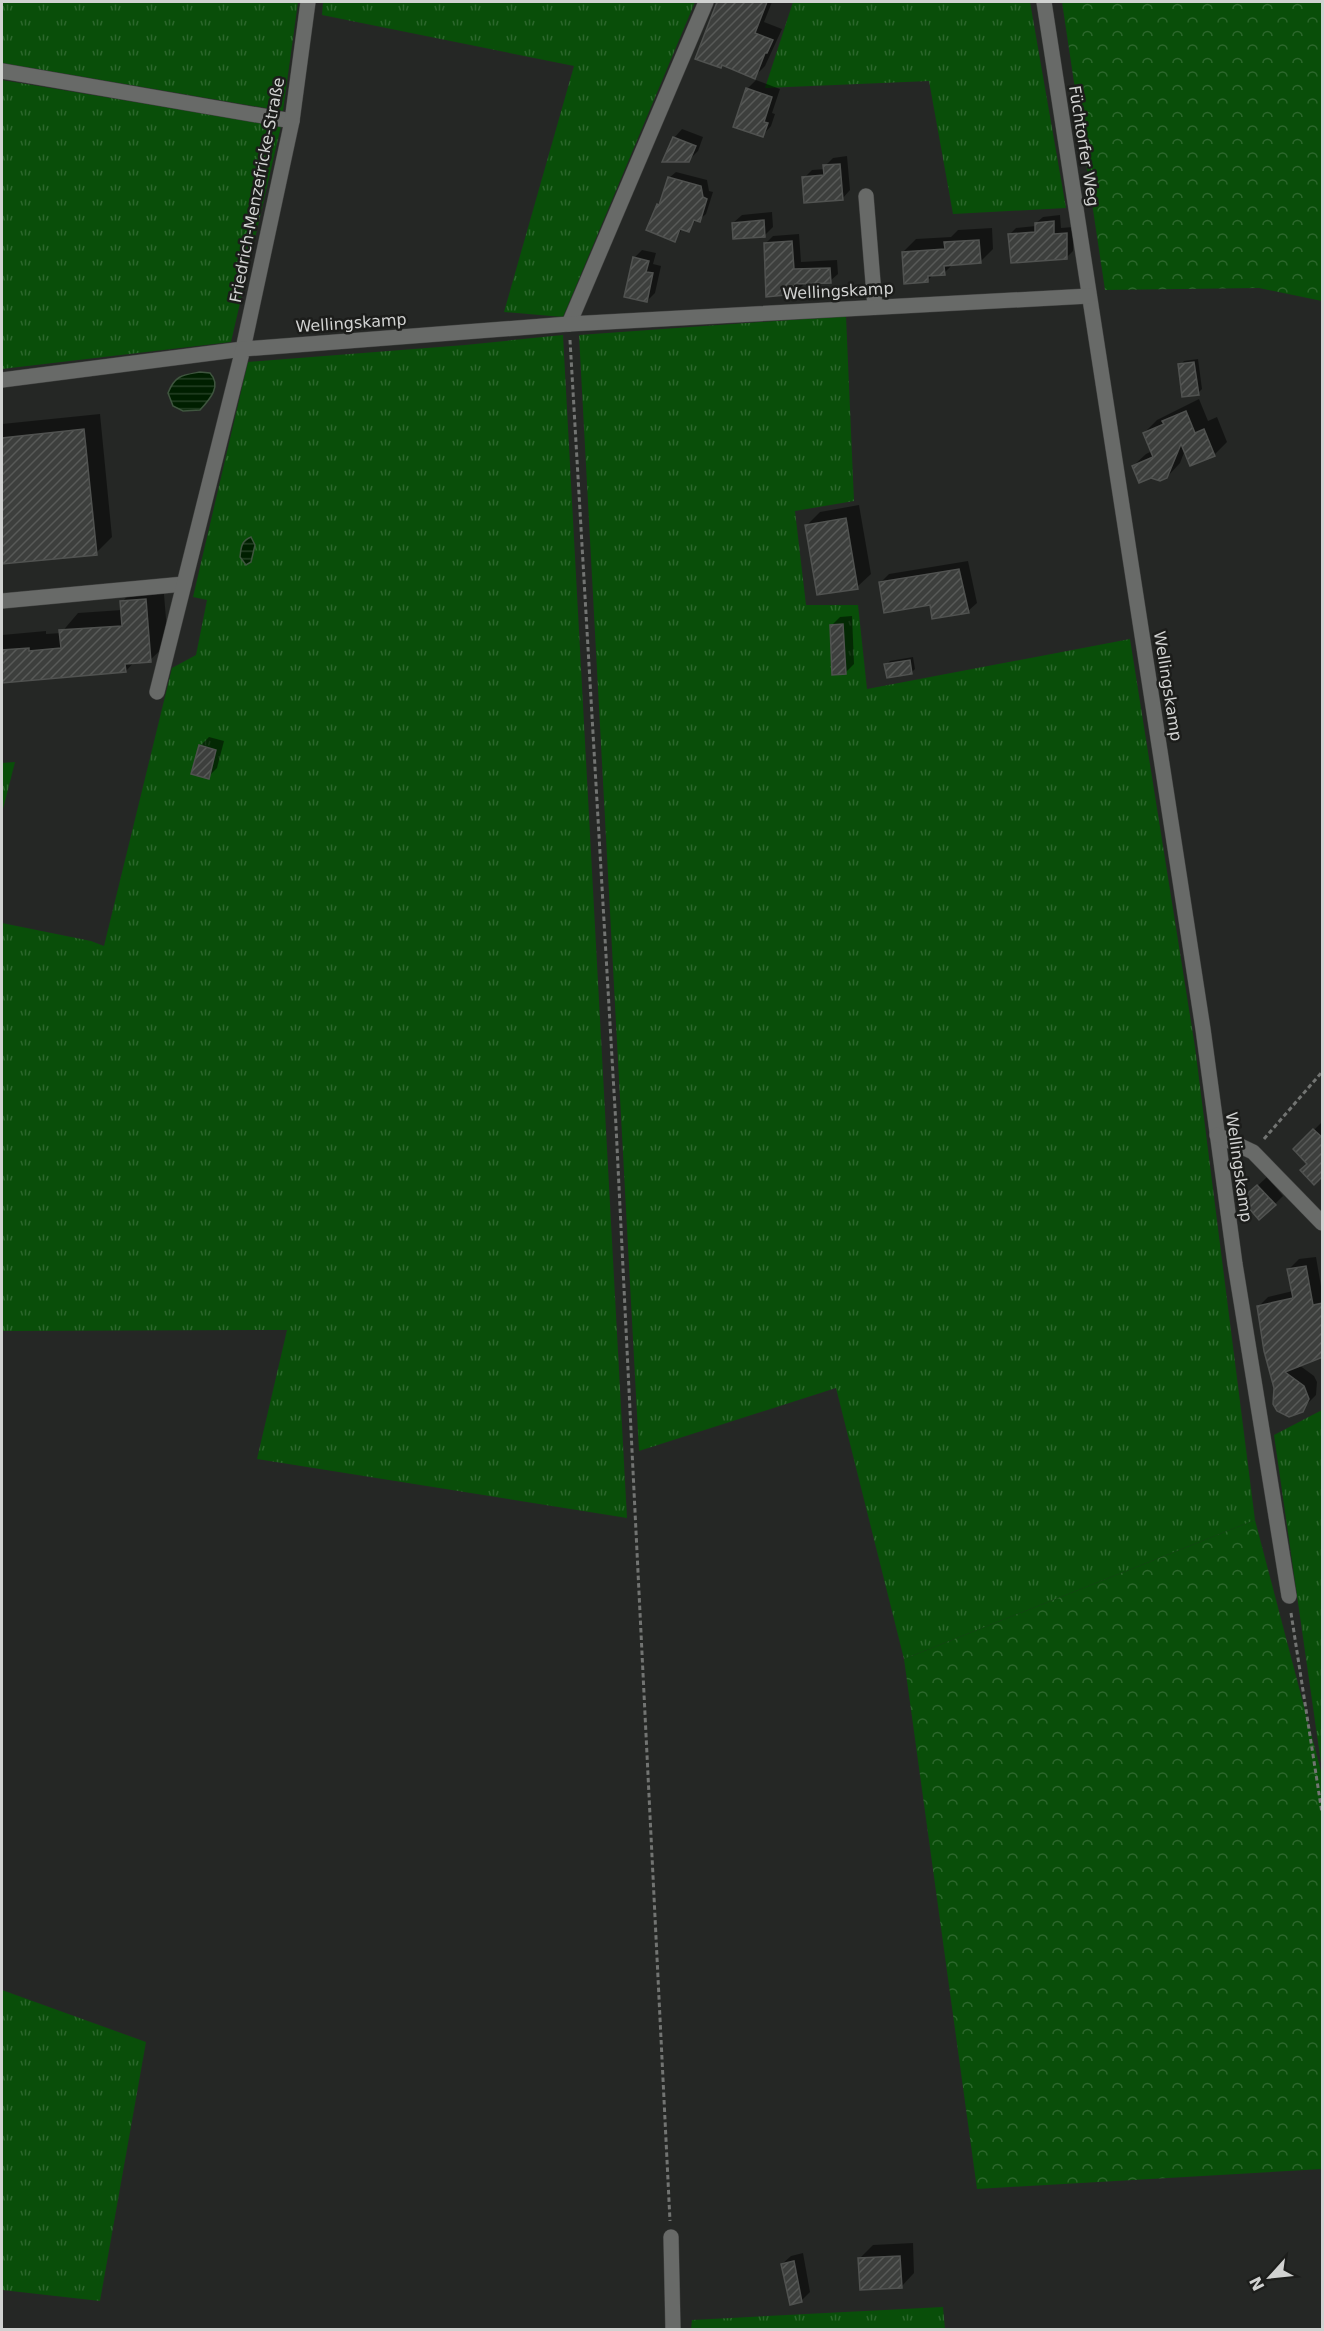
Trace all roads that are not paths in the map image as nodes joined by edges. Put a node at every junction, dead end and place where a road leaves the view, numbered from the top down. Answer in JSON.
{"nodes":[{"id":1,"x":308,"y":2,"type":"edge"},
{"id":2,"x":706,"y":2,"type":"edge"},
{"id":3,"x":1044,"y":2,"type":"edge"},
{"id":4,"x":2,"y":71,"type":"edge"},
{"id":5,"x":292,"y":121,"type":"junction"},
{"id":6,"x":866,"y":196,"type":"dead end"},
{"id":7,"x":1089,"y":296,"type":"junction"},
{"id":8,"x":875,"y":308,"type":"junction"},
{"id":9,"x":569,"y":324,"type":"junction"},
{"id":10,"x":243,"y":349,"type":"junction"},
{"id":11,"x":2,"y":380,"type":"edge"},
{"id":12,"x":184,"y":584,"type":"junction"},
{"id":13,"x":2,"y":601,"type":"edge"},
{"id":14,"x":157,"y":692,"type":"dead end"},
{"id":15,"x":1217,"y":1134,"type":"junction"},
{"id":16,"x":1323,"y":1223,"type":"edge"},
{"id":17,"x":1288,"y":1596,"type":"road end"},
{"id":18,"x":671,"y":2238,"type":"road end"},
{"id":19,"x":673,"y":2330,"type":"edge"}],
"edges":[{"from":1,"to":5,"type":"street","name":"Friedrich-Menzefricke-Straße"},
{"from":2,"to":9,"type":"street"},
{"from":3,"to":7,"type":"street","name":"Füchtorfer Weg"},
{"from":4,"to":5,"type":"street"},
{"from":5,"to":10,"type":"street","name":"Friedrich-Menzefricke-Straße"},
{"from":6,"to":8,"type":"street"},
{"from":7,"to":8,"type":"street","name":"Wellingskamp"},
{"from":7,"to":15,"type":"street","name":"Wellingskamp"},
{"from":8,"to":9,"type":"street","name":"Wellingskamp"},
{"from":9,"to":10,"type":"street","name":"Wellingskamp"},
{"from":10,"to":11,"type":"street"},
{"from":10,"to":12,"type":"street","name":"Friedrich-Menzefricke-Straße"},
{"from":12,"to":13,"type":"street"},
{"from":12,"to":14,"type":"street","name":"Friedrich-Menzefricke-Straße"},
{"from":15,"to":16,"type":"street"},
{"from":15,"to":17,"type":"street","name":"Wellingskamp"},
{"from":18,"to":19,"type":"street"}]}
